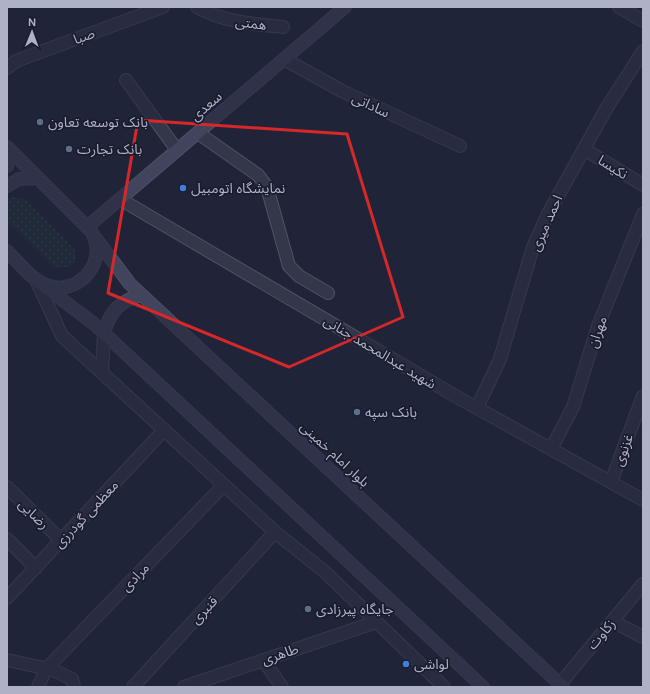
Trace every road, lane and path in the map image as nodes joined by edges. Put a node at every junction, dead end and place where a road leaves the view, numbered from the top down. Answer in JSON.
{"nodes":[{"id":1,"x":163,"y":7,"type":"edge"},
{"id":2,"x":197,"y":7,"type":"edge"},
{"id":3,"x":345,"y":7,"type":"edge"},
{"id":4,"x":619,"y":7,"type":"edge"},
{"id":5,"x":643,"y":21,"type":"edge"},
{"id":6,"x":283,"y":26,"type":"dead end"},
{"id":7,"x":643,"y":52,"type":"edge"},
{"id":8,"x":284,"y":59,"type":"junction"},
{"id":9,"x":7,"y":68,"type":"edge"},
{"id":10,"x":126,"y":80,"type":"dead end"},
{"id":11,"x":198,"y":133,"type":"junction"},
{"id":12,"x":460,"y":146,"type":"dead end"},
{"id":13,"x":8,"y":148,"type":"edge"},
{"id":14,"x":584,"y":149,"type":"junction"},
{"id":15,"x":177,"y":150,"type":"junction"},
{"id":16,"x":7,"y":166,"type":"edge"},
{"id":17,"x":38,"y":178,"type":"junction"},
{"id":18,"x":643,"y":185,"type":"edge"},
{"id":19,"x":7,"y":186,"type":"edge"},
{"id":20,"x":120,"y":199,"type":"junction"},
{"id":21,"x":643,"y":214,"type":"edge"},
{"id":22,"x":91,"y":232,"type":"junction"},
{"id":23,"x":7,"y":251,"type":"edge"},
{"id":24,"x":36,"y":280,"type":"junction"},
{"id":25,"x":328,"y":293,"type":"dead end"},
{"id":26,"x":141,"y":295,"type":"junction"},
{"id":27,"x":104,"y":333,"type":"junction"},
{"id":28,"x":102,"y":372,"type":"junction"},
{"id":29,"x":643,"y":396,"type":"edge"},
{"id":30,"x":477,"y":408,"type":"junction"},
{"id":31,"x":164,"y":430,"type":"junction"},
{"id":32,"x":551,"y":449,"type":"junction"},
{"id":33,"x":612,"y":482,"type":"junction"},
{"id":34,"x":224,"y":485,"type":"junction"},
{"id":35,"x":7,"y":487,"type":"edge"},
{"id":36,"x":643,"y":500,"type":"edge"},
{"id":37,"x":275,"y":532,"type":"junction"},
{"id":38,"x":7,"y":539,"type":"edge"},
{"id":39,"x":62,"y":541,"type":"junction"},
{"id":40,"x":36,"y":568,"type":"junction"},
{"id":41,"x":643,"y":584,"type":"edge"},
{"id":42,"x":7,"y":598,"type":"edge"},
{"id":43,"x":612,"y":621,"type":"junction"},
{"id":44,"x":376,"y":622,"type":"junction"},
{"id":45,"x":643,"y":637,"type":"edge"},
{"id":46,"x":7,"y":660,"type":"edge"},
{"id":47,"x":263,"y":660,"type":"junction"},
{"id":48,"x":46,"y":669,"type":"junction"},
{"id":49,"x":562,"y":685,"type":"edge"},
{"id":50,"x":38,"y":687,"type":"edge"},
{"id":51,"x":74,"y":687,"type":"edge"},
{"id":52,"x":132,"y":687,"type":"edge"},
{"id":53,"x":184,"y":687,"type":"edge"},
{"id":54,"x":282,"y":687,"type":"edge"},
{"id":55,"x":444,"y":687,"type":"edge"},
{"id":56,"x":483,"y":687,"type":"edge"}],
"edges":[{"from":1,"to":9,"type":"street","name":"صبا"},
{"from":2,"to":6,"type":"street","name":"همتی"},
{"from":3,"to":8,"type":"main road","name":"سعدی"},
{"from":4,"to":5,"type":"street"},
{"from":7,"to":14,"type":"street","name":"احمد میری"},
{"from":8,"to":11,"type":"main road","name":"سعدی"},
{"from":8,"to":12,"type":"street","name":"ساداتی"},
{"from":10,"to":15,"type":"street"},
{"from":11,"to":15,"type":"main road","name":"سعدی"},
{"from":11,"to":25,"type":"street"},
{"from":13,"to":16,"type":"main road"},
{"from":13,"to":17,"type":"main road","name":"بلوار امام خمینی"},
{"from":14,"to":18,"type":"street","name":"نکیسا"},
{"from":14,"to":30,"type":"street","name":"احمد میری"},
{"from":15,"to":20,"type":"main road","name":"سعدی"},
{"from":17,"to":19,"type":"main road"},
{"from":17,"to":22,"type":"main road","name":"بلوار امام خمینی"},
{"from":20,"to":22,"type":"main road","name":"سعدی"},
{"from":20,"to":30,"type":"street","name":"شهید عبدالمحمد جنانی"},
{"from":21,"to":32,"type":"street","name":"مهران"},
{"from":22,"to":24,"type":"main road"},
{"from":22,"to":26,"type":"main road","name":"بلوار امام خمینی"},
{"from":23,"to":24,"type":"main road"},
{"from":24,"to":27,"type":"main road"},
{"from":24,"to":28,"type":"street"},
{"from":26,"to":27,"type":"main road"},
{"from":26,"to":49,"type":"main road","name":"بلوار امام خمینی"},
{"from":27,"to":28,"type":"street"},
{"from":27,"to":56,"type":"main road"},
{"from":28,"to":31,"type":"street"},
{"from":29,"to":33,"type":"street","name":"غزنوی"},
{"from":30,"to":32,"type":"street","name":"شهید عبدالمحمد جنانی"},
{"from":31,"to":34,"type":"street"},
{"from":31,"to":39,"type":"street","name":"معظمی گودرزی"},
{"from":32,"to":33,"type":"street","name":"شهید عبدالمحمد جنانی"},
{"from":33,"to":36,"type":"street","name":"شهید عبدالمحمد جنانی"},
{"from":34,"to":37,"type":"street"},
{"from":34,"to":48,"type":"street","name":"مرادی"},
{"from":35,"to":39,"type":"street","name":"رضایی"},
{"from":37,"to":44,"type":"street"},
{"from":37,"to":52,"type":"street","name":"قنبری"},
{"from":38,"to":40,"type":"street"},
{"from":39,"to":40,"type":"street","name":"معظمی گودرزی"},
{"from":40,"to":42,"type":"street","name":"معظمی گودرزی"},
{"from":41,"to":43,"type":"street","name":"زکاوت"},
{"from":43,"to":45,"type":"street"},
{"from":43,"to":49,"type":"street","name":"زکاوت"},
{"from":44,"to":47,"type":"street","name":"طاهری"},
{"from":44,"to":55,"type":"street"},
{"from":46,"to":48,"type":"street"},
{"from":47,"to":53,"type":"street","name":"طاهری"},
{"from":47,"to":54,"type":"street"},
{"from":48,"to":50,"type":"street"},
{"from":48,"to":51,"type":"street"}]}
